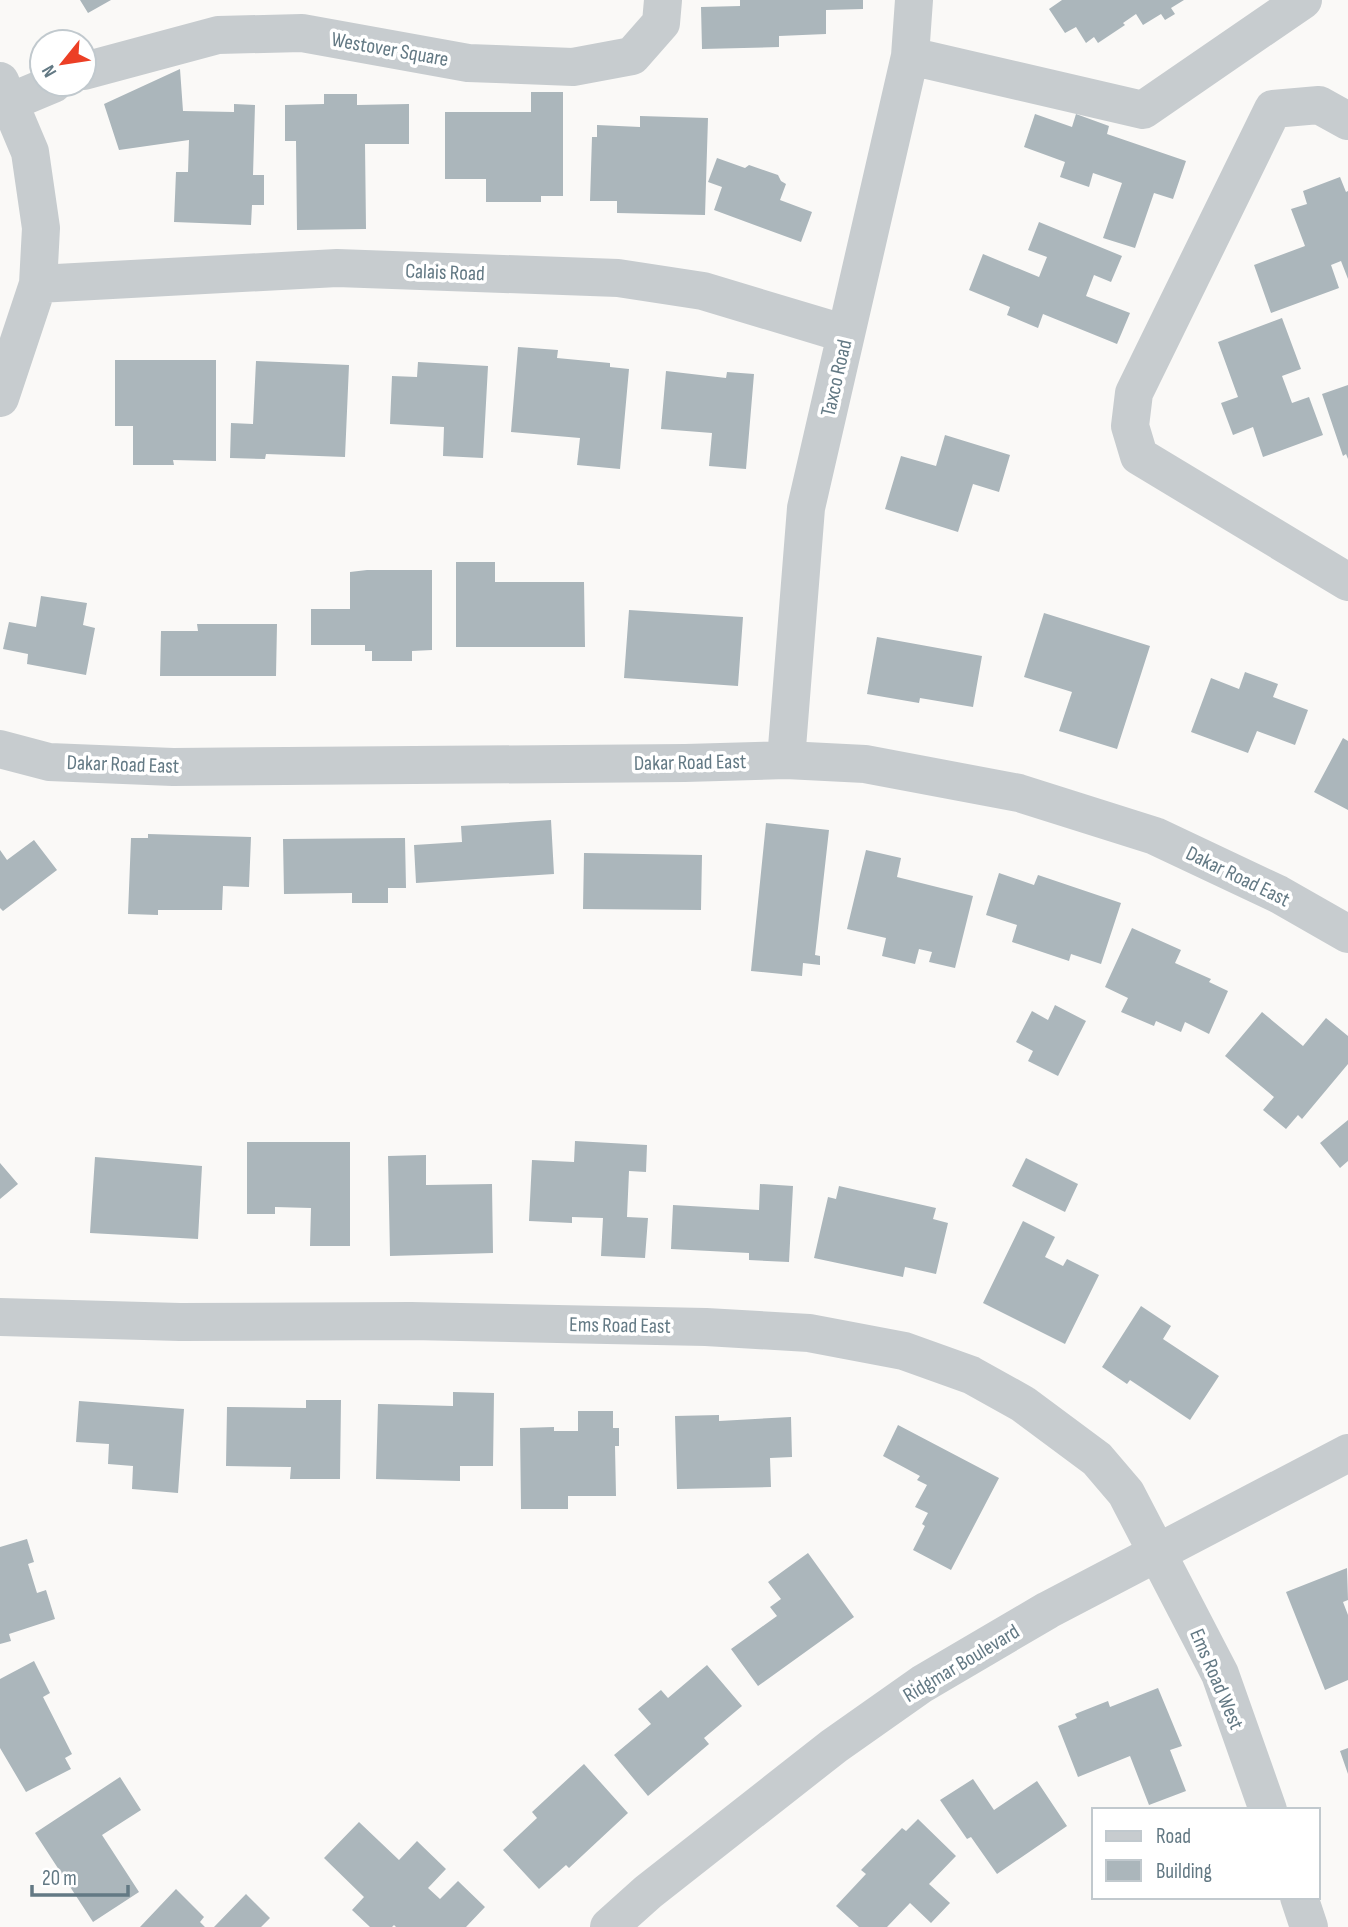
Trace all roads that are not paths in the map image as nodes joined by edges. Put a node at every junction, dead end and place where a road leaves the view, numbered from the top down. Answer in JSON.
{"nodes":[{"id":1,"x":663,"y":0,"type":"edge"},
{"id":2,"x":914,"y":0,"type":"edge"},
{"id":3,"x":1303,"y":0,"type":"edge"},
{"id":4,"x":910,"y":56,"type":"junction"},
{"id":5,"x":98,"y":67,"type":"edge"},
{"id":6,"x":28,"y":88,"type":"edge"},
{"id":7,"x":5,"y":92,"type":"edge"},
{"id":8,"x":1348,"y":121,"type":"edge"},
{"id":9,"x":38,"y":284,"type":"junction"},
{"id":10,"x":846,"y":334,"type":"junction"},
{"id":11,"x":0,"y":398,"type":"edge"},
{"id":12,"x":1348,"y":582,"type":"edge"},
{"id":13,"x":0,"y":749,"type":"edge"},
{"id":14,"x":786,"y":760,"type":"junction"},
{"id":15,"x":1348,"y":934,"type":"edge"},
{"id":16,"x":0,"y":1317,"type":"edge"},
{"id":17,"x":1348,"y":1453,"type":"edge"},
{"id":18,"x":1158,"y":1552,"type":"junction"},
{"id":19,"x":1267,"y":1808,"type":"edge"},
{"id":20,"x":1300,"y":1899,"type":"edge"},
{"id":21,"x":609,"y":1927,"type":"edge"},
{"id":22,"x":1310,"y":1927,"type":"edge"}],
"edges":[{"from":1,"to":5,"type":"street","name":"Westover Square"},
{"from":2,"to":4,"type":"street","name":"Taxco Road"},
{"from":3,"to":4,"type":"street"},
{"from":4,"to":10,"type":"street","name":"Taxco Road"},
{"from":6,"to":7,"type":"street"},
{"from":7,"to":9,"type":"street"},
{"from":8,"to":12,"type":"street"},
{"from":9,"to":10,"type":"street","name":"Calais Road"},
{"from":9,"to":11,"type":"street"},
{"from":10,"to":14,"type":"street","name":"Taxco Road"},
{"from":13,"to":14,"type":"street","name":"Dakar Road East"},
{"from":14,"to":15,"type":"street","name":"Dakar Road East"},
{"from":16,"to":18,"type":"street","name":"Ems Road East"},
{"from":17,"to":18,"type":"street","name":"Ridgmar Boulevard"},
{"from":18,"to":19,"type":"street","name":"Ems Road West"},
{"from":18,"to":21,"type":"street","name":"Ridgmar Boulevard"},
{"from":20,"to":22,"type":"street"}]}
